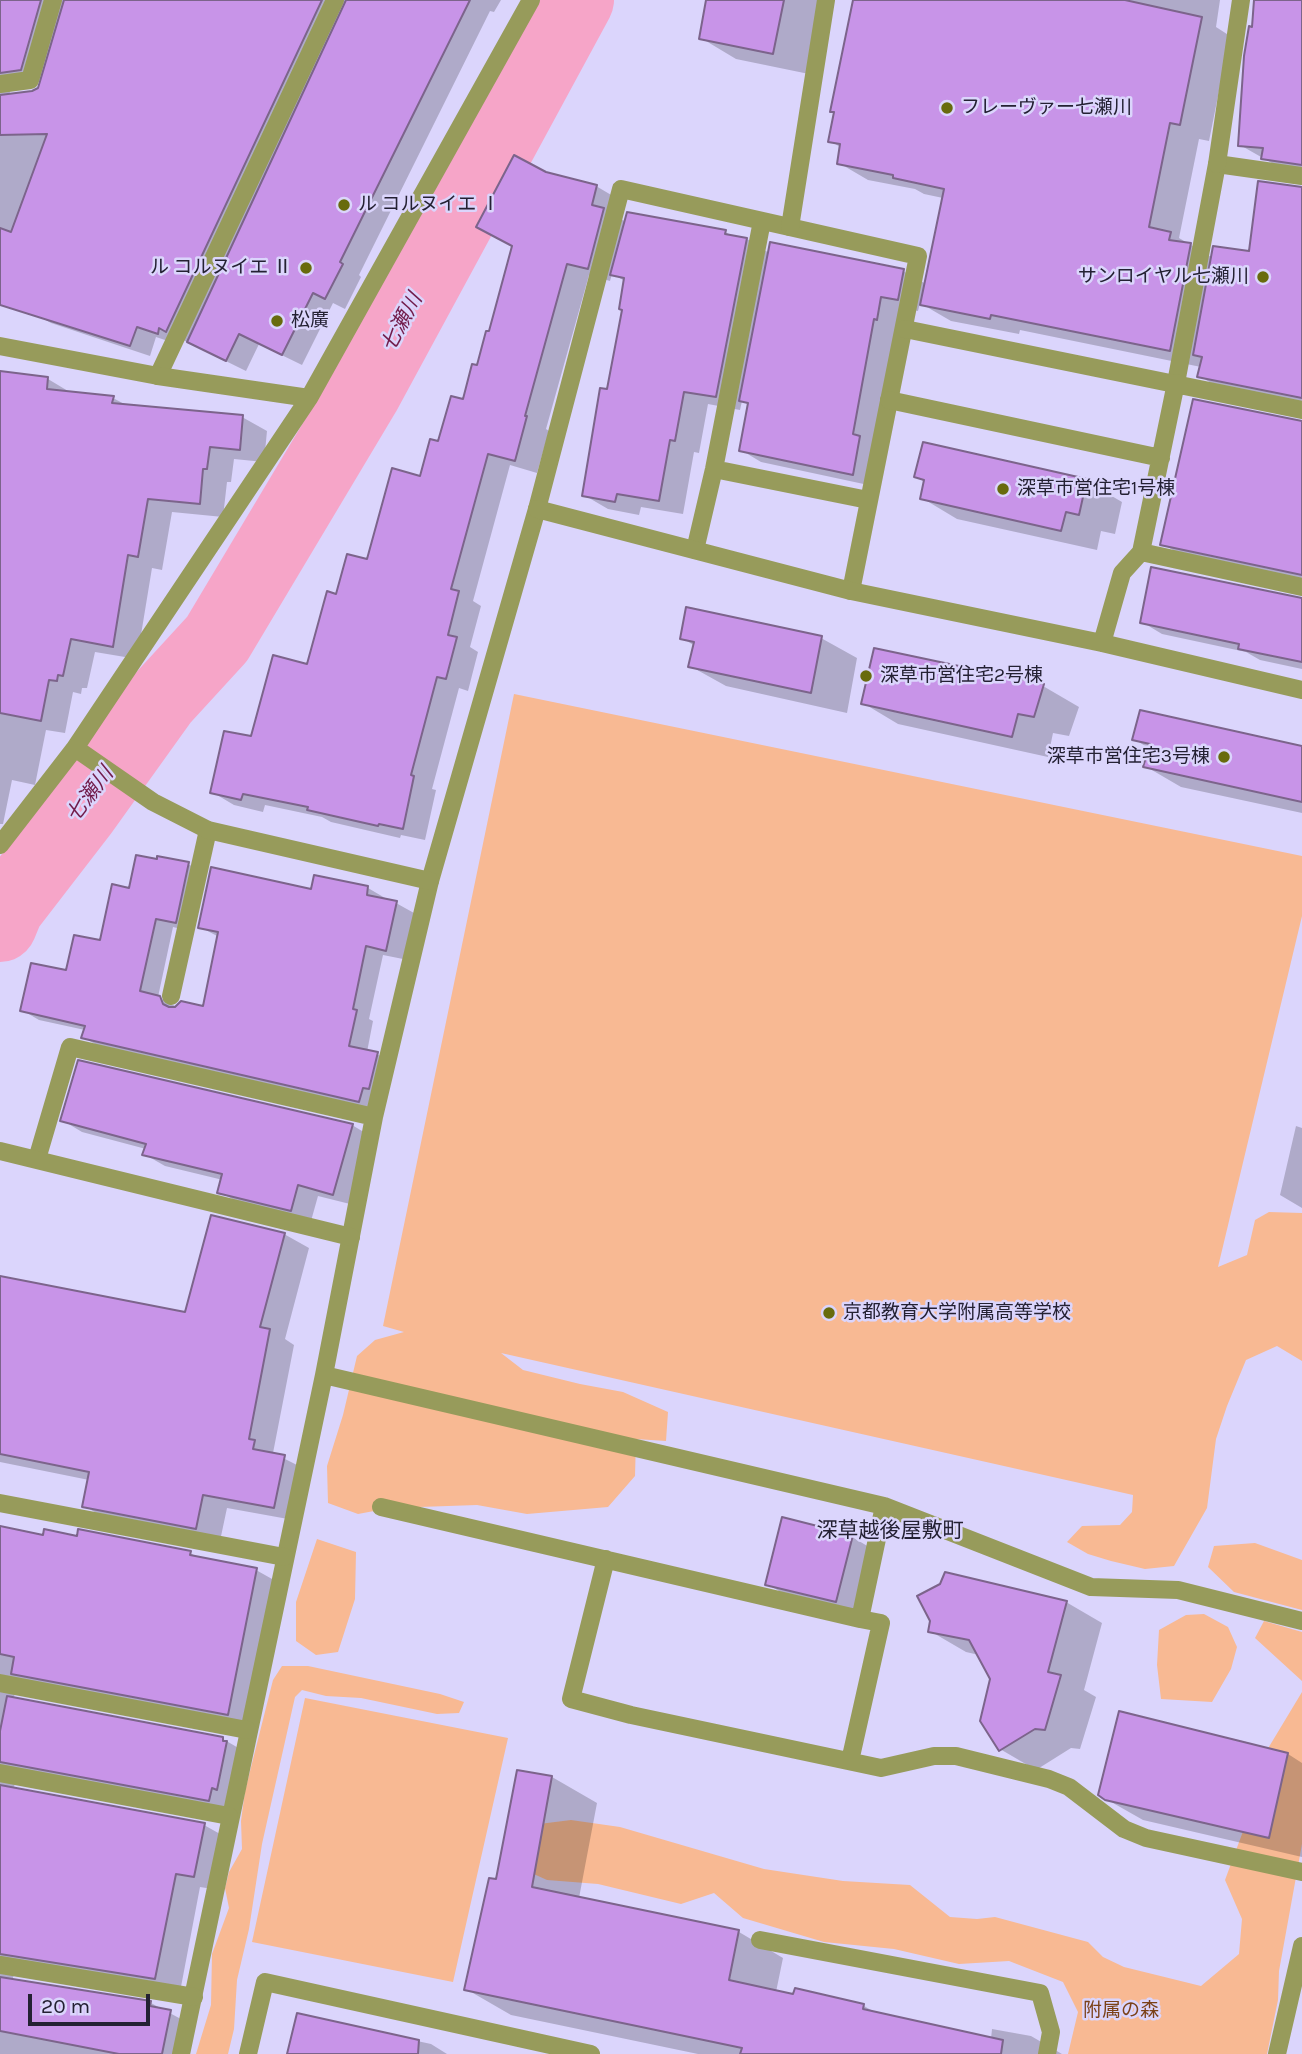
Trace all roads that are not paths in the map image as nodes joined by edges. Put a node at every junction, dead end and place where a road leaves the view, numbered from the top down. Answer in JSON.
{"nodes":[{"id":1,"x":53,"y":0,"type":"edge"},
{"id":2,"x":335,"y":0,"type":"edge"},
{"id":3,"x":531,"y":0,"type":"edge"},
{"id":4,"x":826,"y":0,"type":"edge"},
{"id":5,"x":1241,"y":0,"type":"edge"},
{"id":6,"x":0,"y":84,"type":"edge"},
{"id":7,"x":1217,"y":164,"type":"junction"},
{"id":8,"x":1302,"y":176,"type":"edge"},
{"id":9,"x":762,"y":221,"type":"junction"},
{"id":10,"x":790,"y":227,"type":"junction"},
{"id":11,"x":905,"y":329,"type":"junction"},
{"id":12,"x":0,"y":346,"type":"edge"},
{"id":13,"x":158,"y":376,"type":"junction"},
{"id":14,"x":1176,"y":383,"type":"junction"},
{"id":15,"x":309,"y":398,"type":"junction"},
{"id":16,"x":889,"y":400,"type":"junction"},
{"id":17,"x":1302,"y":410,"type":"edge"},
{"id":18,"x":1160,"y":458,"type":"junction"},
{"id":19,"x":714,"y":469,"type":"junction"},
{"id":20,"x":868,"y":500,"type":"junction"},
{"id":21,"x":537,"y":509,"type":"junction"},
{"id":22,"x":695,"y":550,"type":"junction"},
{"id":23,"x":1141,"y":552,"type":"junction"},
{"id":24,"x":1302,"y":587,"type":"edge"},
{"id":25,"x":851,"y":591,"type":"junction"},
{"id":26,"x":1102,"y":643,"type":"junction"},
{"id":27,"x":1302,"y":690,"type":"edge"},
{"id":28,"x":75,"y":748,"type":"junction"},
{"id":29,"x":208,"y":830,"type":"junction"},
{"id":30,"x":0,"y":845,"type":"edge"},
{"id":31,"x":430,"y":881,"type":"junction"},
{"id":32,"x":171,"y":996,"type":"dead end"},
{"id":33,"x":374,"y":1117,"type":"junction"},
{"id":34,"x":0,"y":1151,"type":"edge"},
{"id":35,"x":37,"y":1159,"type":"junction"},
{"id":36,"x":351,"y":1237,"type":"junction"},
{"id":37,"x":324,"y":1375,"type":"junction"},
{"id":38,"x":0,"y":1503,"type":"edge"},
{"id":39,"x":884,"y":1506,"type":"junction"},
{"id":40,"x":381,"y":1507,"type":"dead end"},
{"id":41,"x":284,"y":1556,"type":"junction"},
{"id":42,"x":606,"y":1559,"type":"junction"},
{"id":43,"x":860,"y":1619,"type":"junction"},
{"id":44,"x":1302,"y":1621,"type":"edge"},
{"id":45,"x":0,"y":1683,"type":"edge"},
{"id":46,"x":247,"y":1730,"type":"junction"},
{"id":47,"x":850,"y":1761,"type":"junction"},
{"id":48,"x":0,"y":1773,"type":"edge"},
{"id":49,"x":229,"y":1816,"type":"junction"},
{"id":50,"x":1302,"y":1872,"type":"edge"},
{"id":51,"x":760,"y":1940,"type":"dead end"},
{"id":52,"x":1302,"y":1945,"type":"edge"},
{"id":53,"x":0,"y":1965,"type":"edge"},
{"id":54,"x":194,"y":1997,"type":"junction"},
{"id":55,"x":181,"y":2054,"type":"edge"},
{"id":56,"x":247,"y":2054,"type":"edge"},
{"id":57,"x":591,"y":2054,"type":"edge"},
{"id":58,"x":1047,"y":2054,"type":"edge"},
{"id":59,"x":1278,"y":2054,"type":"edge"}],
"edges":[{"from":1,"to":6,"type":"street"},
{"from":2,"to":13,"type":"street"},
{"from":3,"to":15,"type":"street"},
{"from":4,"to":10,"type":"street"},
{"from":5,"to":7,"type":"street"},
{"from":7,"to":8,"type":"street"},
{"from":7,"to":14,"type":"street"},
{"from":9,"to":10,"type":"street"},
{"from":9,"to":19,"type":"street"},
{"from":9,"to":21,"type":"street"},
{"from":10,"to":11,"type":"street"},
{"from":11,"to":14,"type":"street"},
{"from":11,"to":16,"type":"street"},
{"from":12,"to":13,"type":"street"},
{"from":13,"to":15,"type":"street"},
{"from":14,"to":17,"type":"street"},
{"from":14,"to":18,"type":"street"},
{"from":15,"to":28,"type":"street"},
{"from":16,"to":18,"type":"street"},
{"from":16,"to":20,"type":"street"},
{"from":18,"to":23,"type":"street"},
{"from":19,"to":20,"type":"street"},
{"from":19,"to":22,"type":"street"},
{"from":20,"to":25,"type":"street"},
{"from":21,"to":22,"type":"street"},
{"from":21,"to":31,"type":"street"},
{"from":22,"to":25,"type":"street"},
{"from":23,"to":24,"type":"street"},
{"from":23,"to":26,"type":"street"},
{"from":25,"to":26,"type":"street"},
{"from":26,"to":27,"type":"street"},
{"from":28,"to":29,"type":"street"},
{"from":28,"to":30,"type":"street"},
{"from":29,"to":31,"type":"street"},
{"from":29,"to":32,"type":"street"},
{"from":31,"to":33,"type":"street"},
{"from":33,"to":35,"type":"street"},
{"from":33,"to":36,"type":"street"},
{"from":34,"to":35,"type":"street"},
{"from":35,"to":36,"type":"street"},
{"from":36,"to":37,"type":"street"},
{"from":37,"to":39,"type":"street"},
{"from":37,"to":41,"type":"street"},
{"from":38,"to":41,"type":"street"},
{"from":39,"to":43,"type":"street"},
{"from":39,"to":44,"type":"street"},
{"from":40,"to":42,"type":"street"},
{"from":41,"to":46,"type":"street"},
{"from":42,"to":43,"type":"street"},
{"from":42,"to":47,"type":"street"},
{"from":43,"to":47,"type":"street"},
{"from":45,"to":46,"type":"street"},
{"from":46,"to":49,"type":"street"},
{"from":47,"to":50,"type":"street"},
{"from":48,"to":49,"type":"street"},
{"from":49,"to":54,"type":"street"},
{"from":51,"to":58,"type":"street"},
{"from":52,"to":59,"type":"street"},
{"from":53,"to":54,"type":"street"},
{"from":54,"to":55,"type":"street"},
{"from":56,"to":57,"type":"street"}]}
